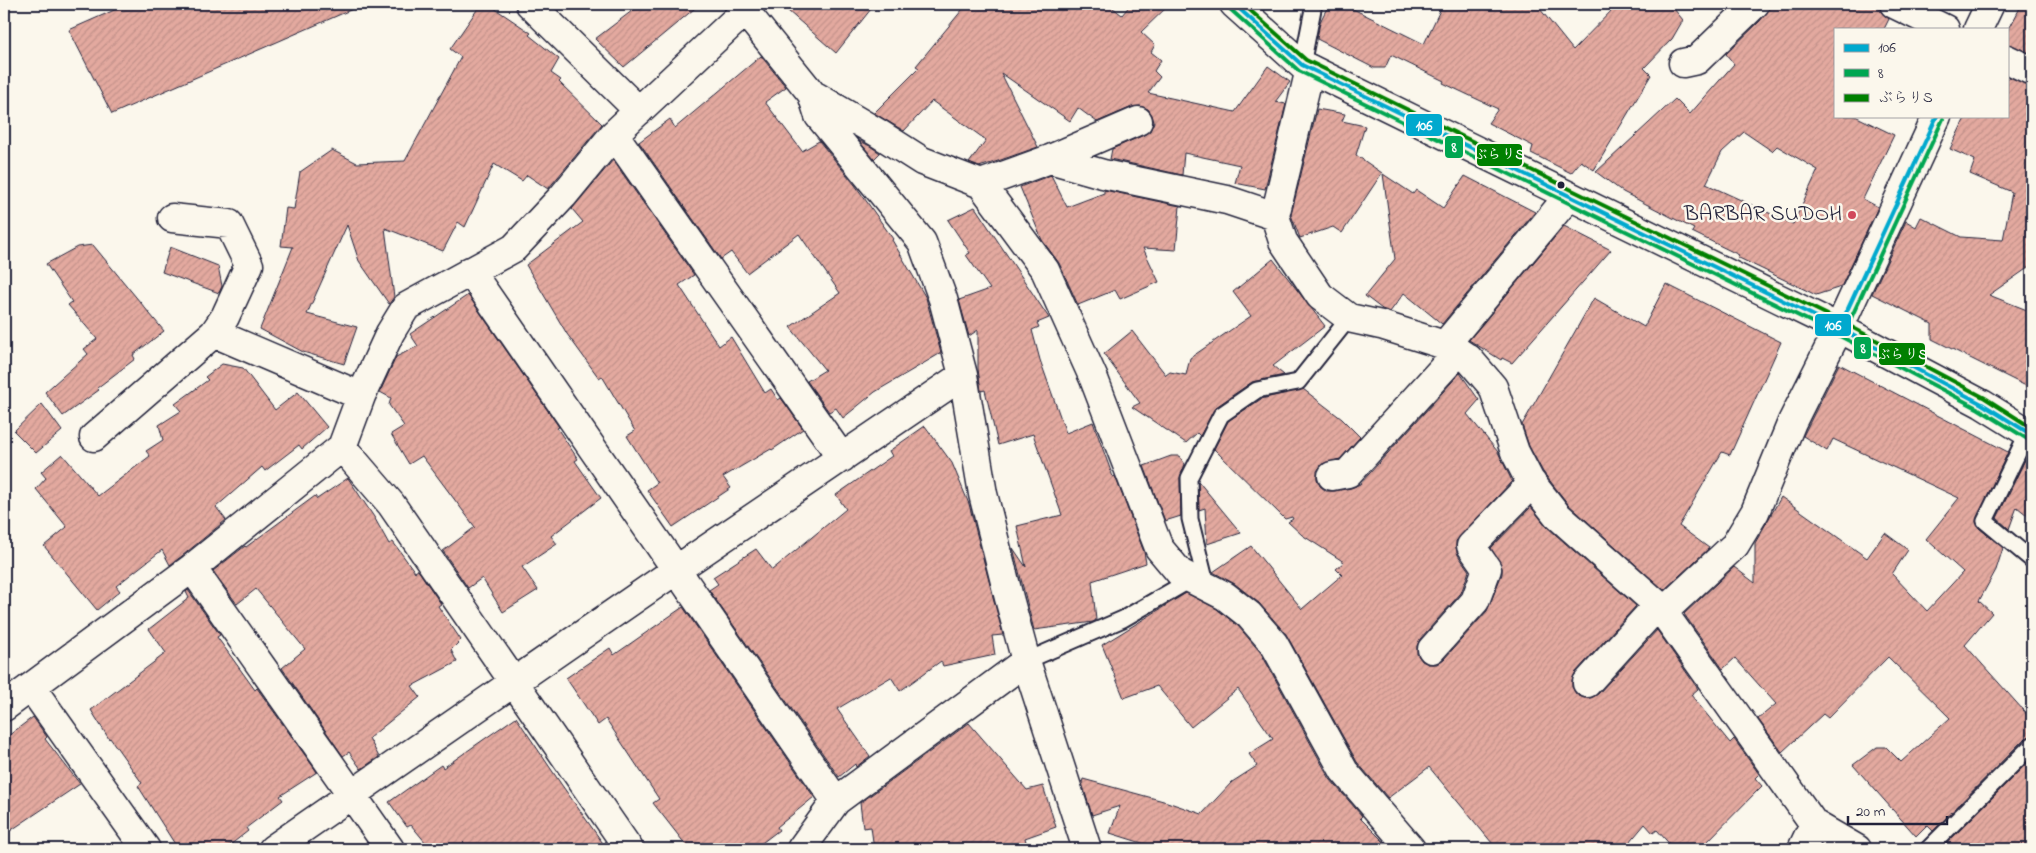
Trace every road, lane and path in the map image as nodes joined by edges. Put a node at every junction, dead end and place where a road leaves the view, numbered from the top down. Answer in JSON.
{"nodes":[{"id":1,"x":530,"y":4,"type":"edge"},
{"id":2,"x":1234,"y":4,"type":"edge"},
{"id":3,"x":1314,"y":4,"type":"edge"},
{"id":4,"x":1755,"y":4,"type":"edge"},
{"id":5,"x":1894,"y":4,"type":"edge"},
{"id":6,"x":1990,"y":4,"type":"edge"},
{"id":7,"x":744,"y":7,"type":"edge"},
{"id":8,"x":1943,"y":28,"type":"edge"},
{"id":9,"x":1978,"y":28,"type":"edge"},
{"id":10,"x":2008,"y":59,"type":"edge"},
{"id":11,"x":1683,"y":63,"type":"dead end"},
{"id":12,"x":1306,"y":67,"type":"junction"},
{"id":13,"x":2032,"y":71,"type":"edge"},
{"id":14,"x":812,"y":94,"type":"junction"},
{"id":15,"x":639,"y":111,"type":"junction"},
{"id":16,"x":1936,"y":118,"type":"edge"},
{"id":17,"x":1138,"y":121,"type":"dead end"},
{"id":18,"x":614,"y":134,"type":"junction"},
{"id":19,"x":1050,"y":159,"type":"junction"},
{"id":20,"x":981,"y":184,"type":"junction"},
{"id":21,"x":1568,"y":197,"type":"junction"},
{"id":22,"x":1275,"y":216,"type":"junction"},
{"id":23,"x":172,"y":218,"type":"dead end"},
{"id":24,"x":470,"y":271,"type":"junction"},
{"id":25,"x":1349,"y":318,"type":"junction"},
{"id":26,"x":1839,"y":328,"type":"junction"},
{"id":27,"x":214,"y":333,"type":"junction"},
{"id":28,"x":1452,"y":348,"type":"junction"},
{"id":29,"x":963,"y":375,"type":"junction"},
{"id":30,"x":362,"y":396,"type":"junction"},
{"id":31,"x":2030,"y":434,"type":"edge"},
{"id":32,"x":94,"y":437,"type":"dead end"},
{"id":33,"x":342,"y":447,"type":"junction"},
{"id":34,"x":842,"y":458,"type":"junction"},
{"id":35,"x":1332,"y":476,"type":"dead end"},
{"id":36,"x":1532,"y":483,"type":"junction"},
{"id":37,"x":2032,"y":560,"type":"edge"},
{"id":38,"x":192,"y":568,"type":"junction"},
{"id":39,"x":676,"y":570,"type":"junction"},
{"id":40,"x":1199,"y":583,"type":"junction"},
{"id":41,"x":1661,"y":608,"type":"junction"},
{"id":42,"x":1432,"y":649,"type":"dead end"},
{"id":43,"x":1026,"y":661,"type":"junction"},
{"id":44,"x":515,"y":681,"type":"junction"},
{"id":45,"x":1588,"y":683,"type":"dead end"},
{"id":46,"x":31,"y":687,"type":"junction"},
{"id":47,"x":4,"y":707,"type":"edge"},
{"id":48,"x":2032,"y":745,"type":"edge"},
{"id":49,"x":352,"y":795,"type":"junction"},
{"id":50,"x":836,"y":801,"type":"junction"},
{"id":51,"x":1814,"y":824,"type":"junction"},
{"id":52,"x":146,"y":849,"type":"edge"},
{"id":53,"x":273,"y":849,"type":"edge"},
{"id":54,"x":390,"y":849,"type":"edge"},
{"id":55,"x":629,"y":849,"type":"edge"},
{"id":56,"x":801,"y":849,"type":"edge"},
{"id":57,"x":1087,"y":849,"type":"edge"},
{"id":58,"x":1411,"y":849,"type":"edge"},
{"id":59,"x":1802,"y":849,"type":"edge"},
{"id":60,"x":1857,"y":849,"type":"edge"},
{"id":61,"x":1928,"y":849,"type":"edge"}],
"edges":[{"from":1,"to":15,"type":"street"},
{"from":2,"to":12,"type":"street"},
{"from":3,"to":12,"type":"lane"},
{"from":4,"to":11,"type":"street"},
{"from":5,"to":8,"type":"street"},
{"from":6,"to":9,"type":"street"},
{"from":7,"to":14,"type":"street"},
{"from":7,"to":15,"type":"street"},
{"from":10,"to":13,"type":"street"},
{"from":12,"to":21,"type":"street"},
{"from":12,"to":22,"type":"street"},
{"from":14,"to":20,"type":"street"},
{"from":14,"to":29,"type":"street"},
{"from":15,"to":18,"type":"street"},
{"from":16,"to":26,"type":"street"},
{"from":17,"to":19,"type":"street"},
{"from":18,"to":24,"type":"street"},
{"from":18,"to":34,"type":"street"},
{"from":19,"to":20,"type":"street"},
{"from":19,"to":22,"type":"street"},
{"from":20,"to":40,"type":"street"},
{"from":21,"to":26,"type":"street"},
{"from":21,"to":28,"type":"street"},
{"from":22,"to":25,"type":"street"},
{"from":23,"to":27,"type":"street"},
{"from":24,"to":30,"type":"street"},
{"from":24,"to":39,"type":"street"},
{"from":25,"to":28,"type":"street"},
{"from":25,"to":40,"type":"lane"},
{"from":26,"to":31,"type":"street"},
{"from":26,"to":41,"type":"street"},
{"from":27,"to":30,"type":"street"},
{"from":27,"to":32,"type":"street"},
{"from":28,"to":35,"type":"street"},
{"from":28,"to":36,"type":"street"},
{"from":29,"to":34,"type":"street"},
{"from":29,"to":43,"type":"street"},
{"from":30,"to":33,"type":"street"},
{"from":31,"to":37,"type":"lane"},
{"from":33,"to":38,"type":"street"},
{"from":33,"to":44,"type":"street"},
{"from":34,"to":39,"type":"street"},
{"from":36,"to":41,"type":"street"},
{"from":36,"to":42,"type":"street"},
{"from":38,"to":46,"type":"street"},
{"from":38,"to":49,"type":"street"},
{"from":39,"to":44,"type":"street"},
{"from":39,"to":50,"type":"street"},
{"from":40,"to":43,"type":"lane"},
{"from":40,"to":58,"type":"street"},
{"from":41,"to":45,"type":"street"},
{"from":41,"to":51,"type":"street"},
{"from":43,"to":50,"type":"street"},
{"from":43,"to":57,"type":"street"},
{"from":44,"to":49,"type":"street"},
{"from":44,"to":55,"type":"street"},
{"from":46,"to":47,"type":"street"},
{"from":46,"to":52,"type":"street"},
{"from":48,"to":61,"type":"lane"},
{"from":49,"to":53,"type":"street"},
{"from":49,"to":54,"type":"street"},
{"from":50,"to":56,"type":"street"},
{"from":51,"to":59,"type":"street"},
{"from":51,"to":60,"type":"street"}]}
